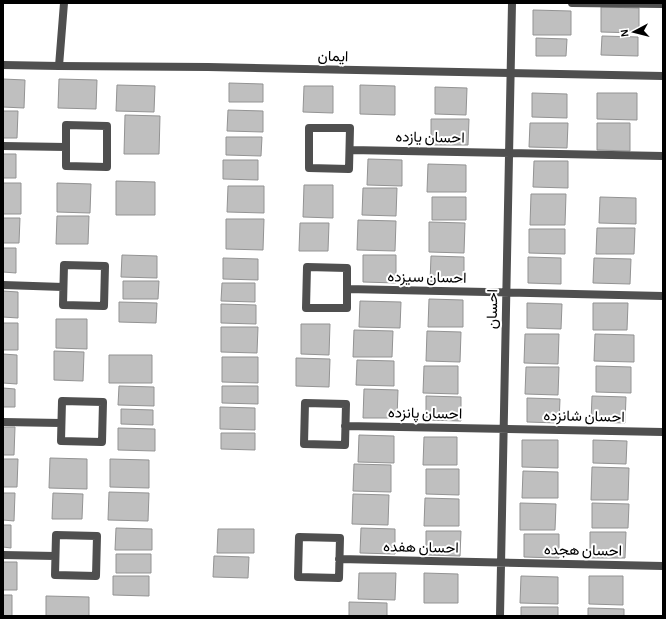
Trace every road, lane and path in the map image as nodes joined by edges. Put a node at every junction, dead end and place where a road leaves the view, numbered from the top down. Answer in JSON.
{"nodes":[{"id":1,"x":64,"y":3,"type":"edge"},
{"id":2,"x":512,"y":3,"type":"edge"},
{"id":3,"x":572,"y":3,"type":"edge"},
{"id":4,"x":663,"y":4,"type":"edge"},
{"id":5,"x":3,"y":65,"type":"edge"},
{"id":6,"x":59,"y":66,"type":"junction"},
{"id":7,"x":511,"y":73,"type":"junction"},
{"id":8,"x":663,"y":76,"type":"edge"},
{"id":9,"x":3,"y":146,"type":"edge"},
{"id":10,"x":66,"y":147,"type":"junction"},
{"id":11,"x":350,"y":150,"type":"junction"},
{"id":12,"x":509,"y":153,"type":"junction"},
{"id":13,"x":663,"y":156,"type":"edge"},
{"id":14,"x":3,"y":285,"type":"edge"},
{"id":15,"x":63,"y":286,"type":"junction"},
{"id":16,"x":347,"y":289,"type":"junction"},
{"id":17,"x":507,"y":292,"type":"junction"},
{"id":18,"x":663,"y":296,"type":"edge"},
{"id":19,"x":3,"y":422,"type":"edge"},
{"id":20,"x":61,"y":423,"type":"junction"},
{"id":21,"x":345,"y":426,"type":"junction"},
{"id":22,"x":504,"y":429,"type":"junction"},
{"id":23,"x":663,"y":432,"type":"edge"},
{"id":24,"x":3,"y":555,"type":"edge"},
{"id":25,"x":55,"y":556,"type":"junction"},
{"id":26,"x":339,"y":559,"type":"junction"},
{"id":27,"x":502,"y":562,"type":"junction"},
{"id":28,"x":663,"y":566,"type":"edge"},
{"id":29,"x":500,"y":616,"type":"edge"}],
"edges":[{"from":1,"to":6,"type":"street"},
{"from":2,"to":7,"type":"street","name":"احسان"},
{"from":3,"to":4,"type":"street"},
{"from":5,"to":6,"type":"street","name":"ایمان"},
{"from":6,"to":7,"type":"street","name":"ایمان"},
{"from":7,"to":8,"type":"street","name":"ایمان"},
{"from":7,"to":12,"type":"street","name":"احسان"},
{"from":9,"to":10,"type":"street"},
{"from":10,"to":10,"type":"street"},
{"from":11,"to":11,"type":"street"},
{"from":11,"to":12,"type":"street","name":"احسان یازده"},
{"from":12,"to":13,"type":"street","name":"احسان یازده"},
{"from":12,"to":17,"type":"street","name":"احسان"},
{"from":14,"to":15,"type":"street"},
{"from":15,"to":15,"type":"street"},
{"from":16,"to":16,"type":"street"},
{"from":16,"to":17,"type":"street","name":"احسان سیزده"},
{"from":17,"to":18,"type":"street","name":"احسان سیزده"},
{"from":17,"to":22,"type":"street","name":"احسان"},
{"from":19,"to":20,"type":"street"},
{"from":20,"to":20,"type":"street"},
{"from":21,"to":21,"type":"street"},
{"from":21,"to":22,"type":"street","name":"احسان پانزده"},
{"from":22,"to":23,"type":"street","name":"احسان شانزده"},
{"from":22,"to":27,"type":"street","name":"احسان"},
{"from":24,"to":25,"type":"street"},
{"from":25,"to":25,"type":"street"},
{"from":26,"to":26,"type":"street"},
{"from":26,"to":27,"type":"street","name":"احسان هفده"},
{"from":27,"to":28,"type":"street","name":"احسان هجده"},
{"from":27,"to":29,"type":"street","name":"احسان"}]}
